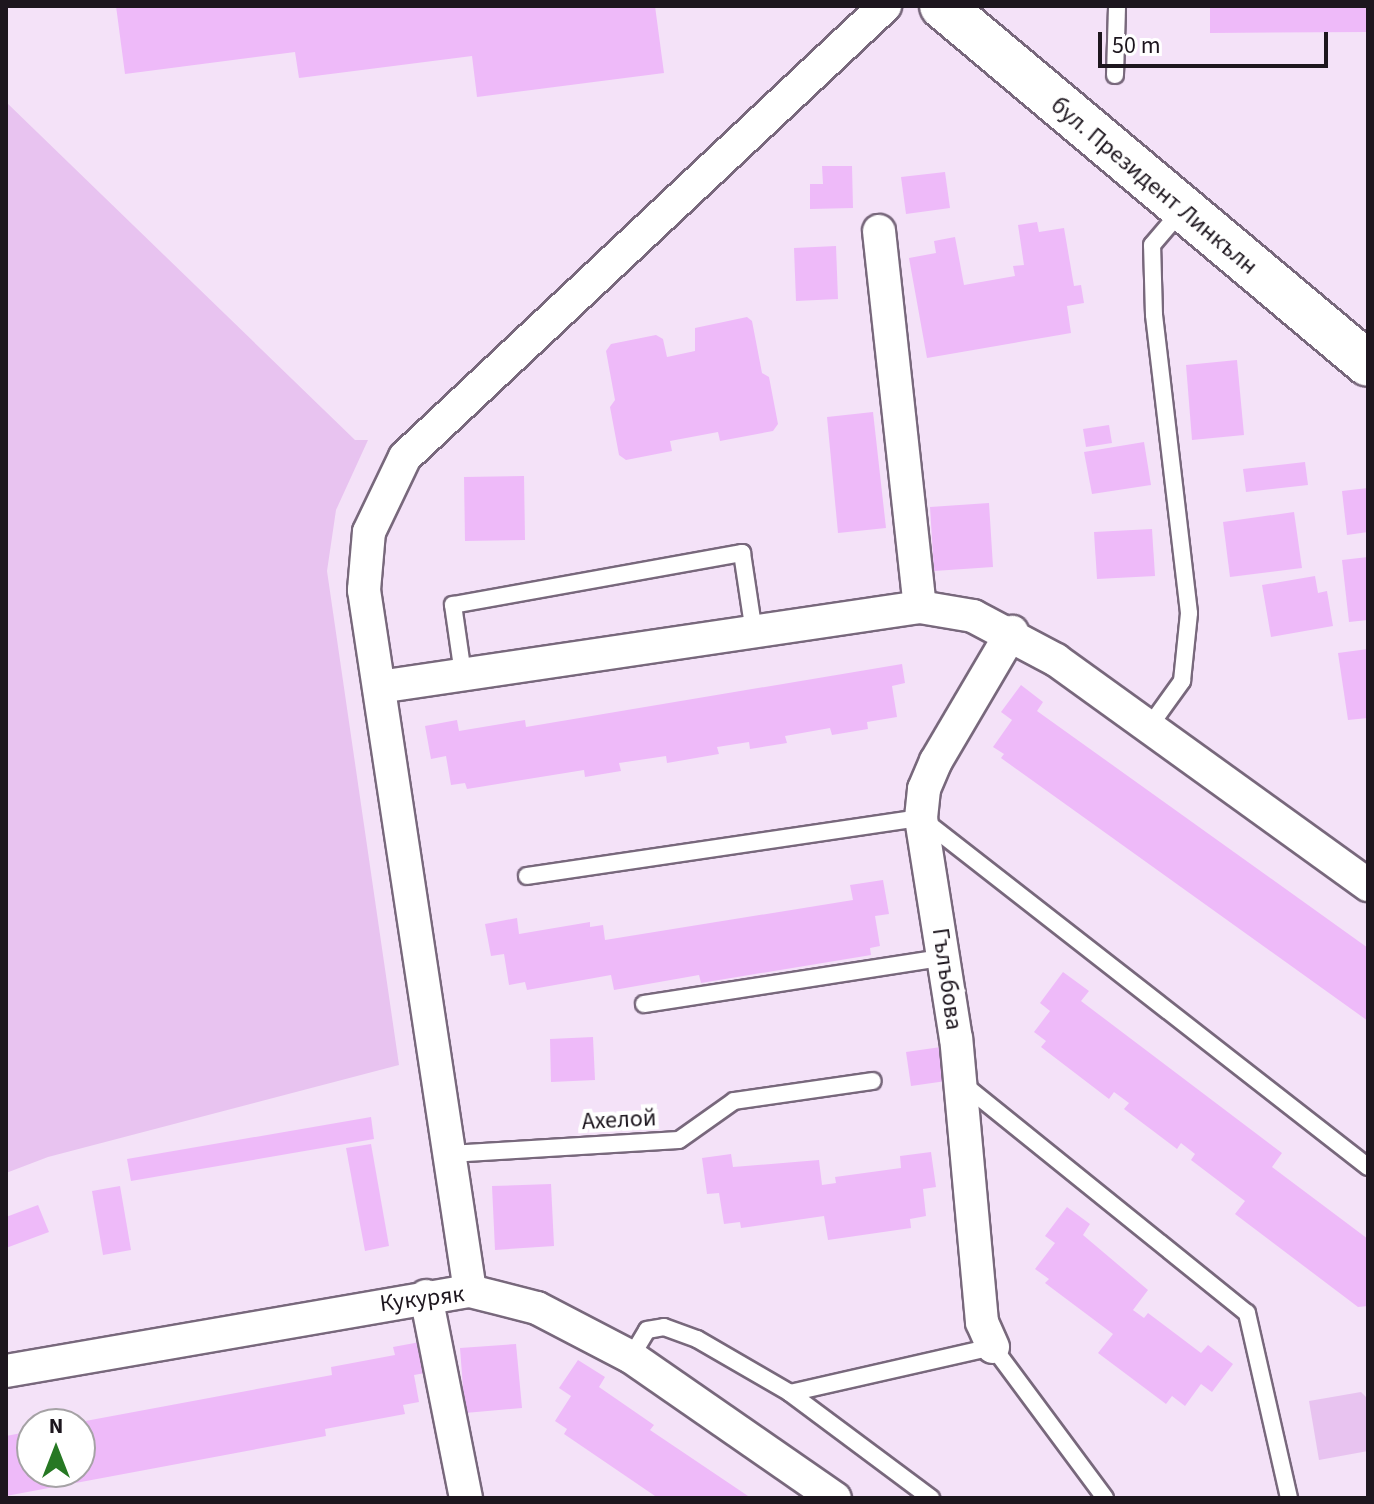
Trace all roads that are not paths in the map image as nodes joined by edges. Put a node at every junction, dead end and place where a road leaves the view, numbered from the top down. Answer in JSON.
{"nodes":[{"id":1,"x":885,"y":6,"type":"edge"},
{"id":2,"x":942,"y":6,"type":"edge"},
{"id":3,"x":1117,"y":6,"type":"edge"},
{"id":4,"x":1115,"y":75,"type":"dead end"},
{"id":5,"x":1181,"y":211,"type":"junction"},
{"id":6,"x":879,"y":231,"type":"dead end"},
{"id":7,"x":1368,"y":364,"type":"edge"},
{"id":8,"x":920,"y":607,"type":"junction"},
{"id":9,"x":754,"y":632,"type":"junction"},
{"id":10,"x":1012,"y":632,"type":"junction"},
{"id":11,"x":463,"y":674,"type":"junction"},
{"id":12,"x":379,"y":687,"type":"junction"},
{"id":13,"x":1149,"y":727,"type":"junction"},
{"id":14,"x":921,"y":818,"type":"junction"},
{"id":15,"x":527,"y":876,"type":"dead end"},
{"id":16,"x":1368,"y":885,"type":"edge"},
{"id":17,"x":946,"y":957,"type":"junction"},
{"id":18,"x":644,"y":1004,"type":"dead end"},
{"id":19,"x":873,"y":1081,"type":"dead end"},
{"id":20,"x":961,"y":1083,"type":"junction"},
{"id":21,"x":450,"y":1154,"type":"junction"},
{"id":22,"x":1368,"y":1167,"type":"edge"},
{"id":23,"x":470,"y":1291,"type":"junction"},
{"id":24,"x":426,"y":1296,"type":"junction"},
{"id":25,"x":993,"y":1347,"type":"junction"},
{"id":26,"x":631,"y":1357,"type":"junction"},
{"id":27,"x":6,"y":1371,"type":"edge"},
{"id":28,"x":790,"y":1393,"type":"junction"},
{"id":29,"x":466,"y":1498,"type":"edge"},
{"id":30,"x":835,"y":1498,"type":"edge"},
{"id":31,"x":931,"y":1498,"type":"edge"},
{"id":32,"x":1105,"y":1498,"type":"edge"},
{"id":33,"x":1289,"y":1498,"type":"edge"}],
"edges":[{"from":1,"to":12,"type":"street"},
{"from":2,"to":5,"type":"street","name":"бул. Президент Линкълн"},
{"from":3,"to":4,"type":"lane"},
{"from":5,"to":7,"type":"street","name":"бул. Президент Линкълн"},
{"from":5,"to":13,"type":"lane"},
{"from":6,"to":8,"type":"street"},
{"from":8,"to":9,"type":"street"},
{"from":8,"to":10,"type":"street"},
{"from":9,"to":11,"type":"street"},
{"from":9,"to":11,"type":"lane"},
{"from":10,"to":13,"type":"street"},
{"from":10,"to":14,"type":"street","name":"Гълъбова"},
{"from":11,"to":12,"type":"street"},
{"from":12,"to":21,"type":"street"},
{"from":13,"to":16,"type":"street"},
{"from":14,"to":15,"type":"lane"},
{"from":14,"to":17,"type":"street","name":"Гълъбова"},
{"from":14,"to":22,"type":"lane"},
{"from":17,"to":18,"type":"lane"},
{"from":17,"to":20,"type":"street","name":"Гълъбова"},
{"from":19,"to":21,"type":"lane","name":"Ахелой"},
{"from":20,"to":25,"type":"street","name":"Гълъбова"},
{"from":20,"to":33,"type":"lane"},
{"from":21,"to":23,"type":"street"},
{"from":23,"to":24,"type":"street","name":"Кукуряк"},
{"from":23,"to":26,"type":"street","name":"Кукуряк"},
{"from":24,"to":27,"type":"street","name":"Кукуряк"},
{"from":24,"to":29,"type":"street"},
{"from":25,"to":28,"type":"lane"},
{"from":25,"to":32,"type":"lane"},
{"from":26,"to":28,"type":"lane"},
{"from":26,"to":30,"type":"street","name":"Кукуряк"},
{"from":28,"to":31,"type":"lane"}]}
